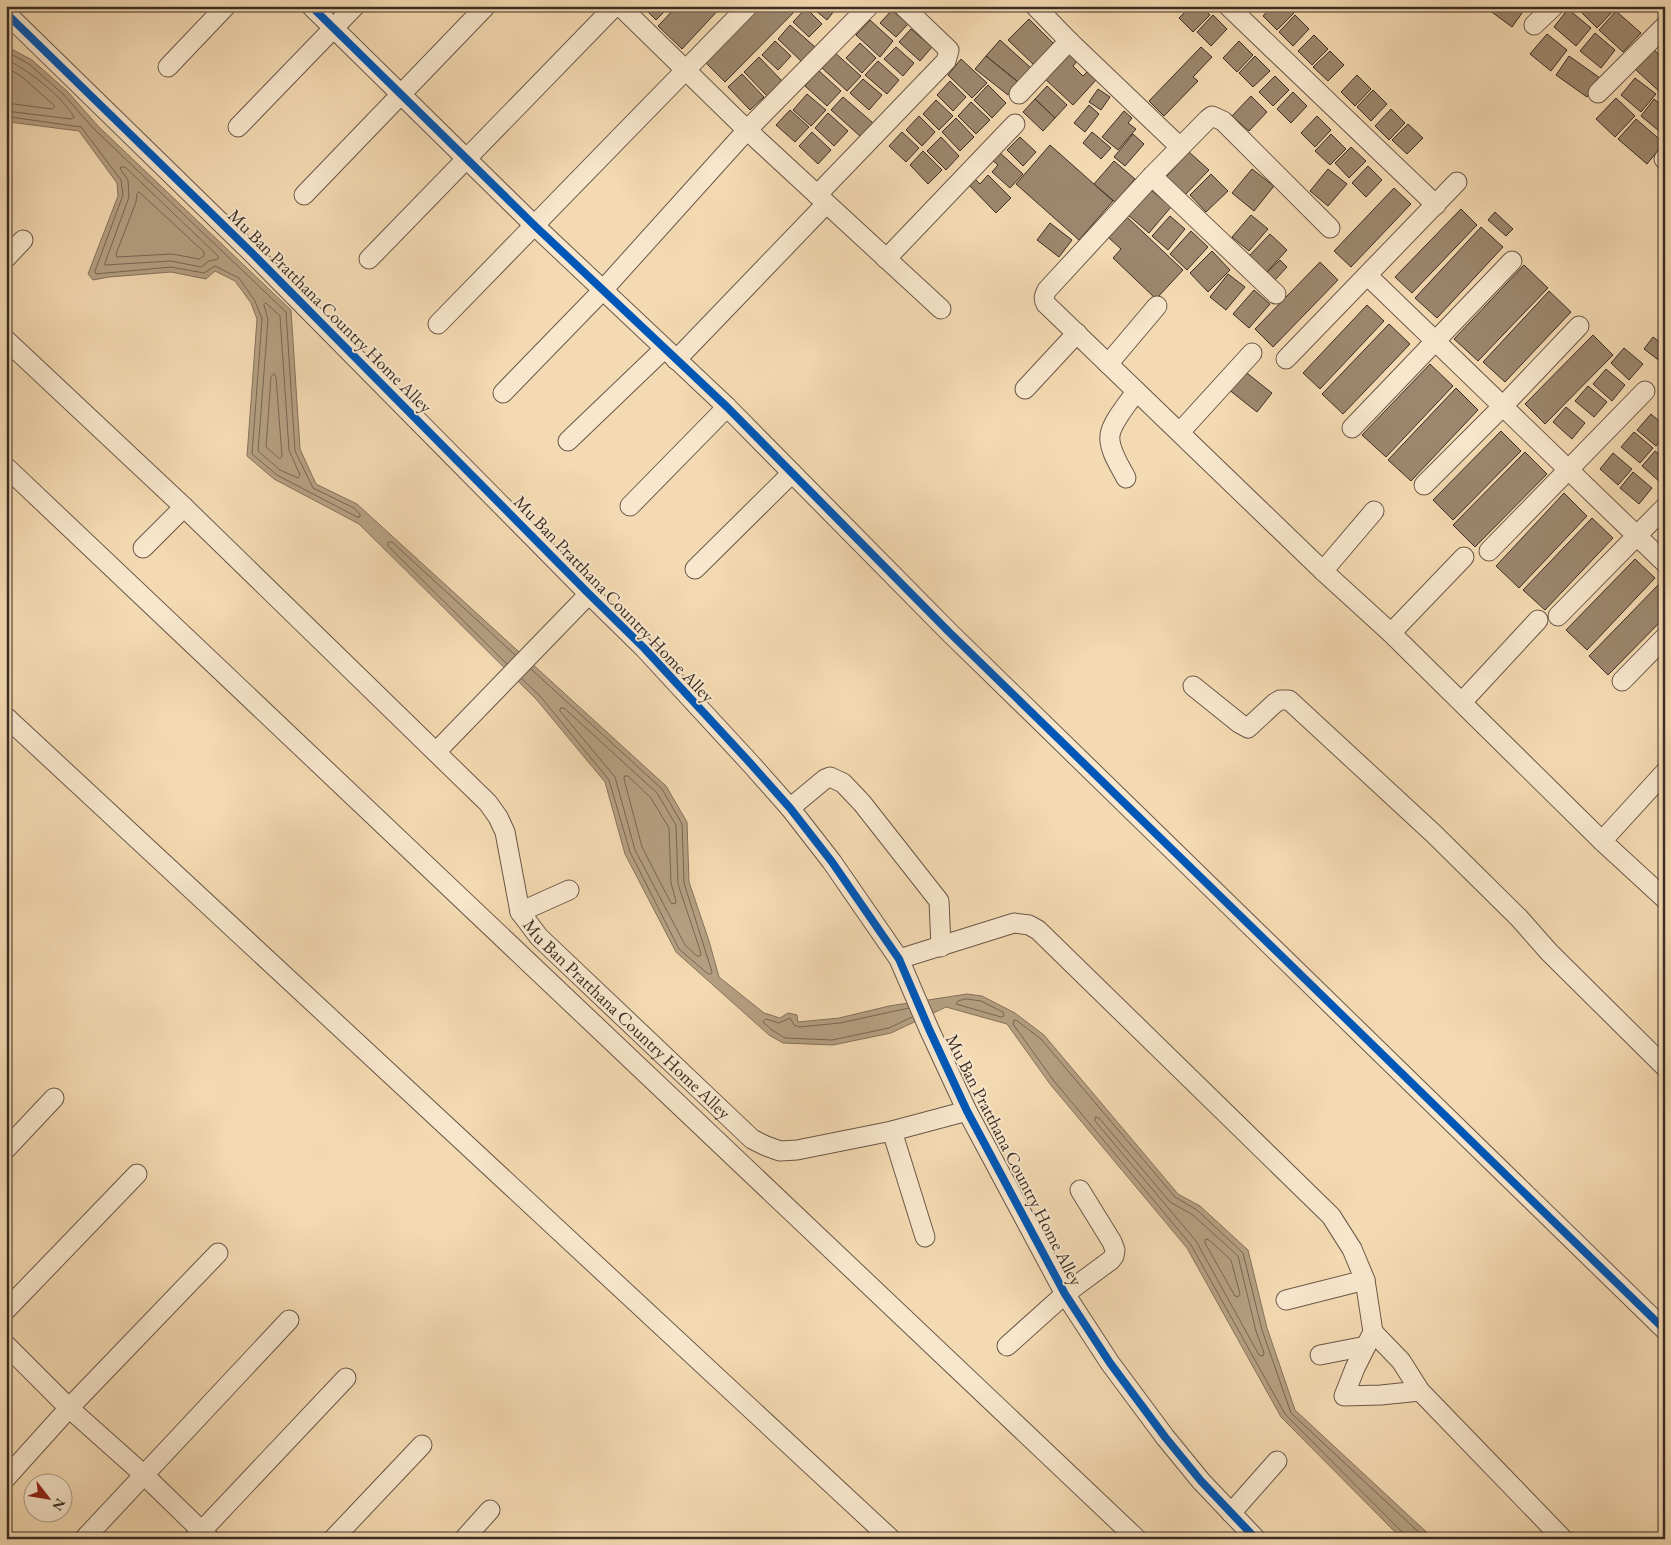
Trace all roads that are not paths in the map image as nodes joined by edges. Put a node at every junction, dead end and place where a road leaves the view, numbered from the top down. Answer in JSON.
{"nodes":[{"id":1,"x":226,"y":6,"type":"edge"},
{"id":2,"x":311,"y":6,"type":"edge"},
{"id":3,"x":355,"y":6,"type":"edge"},
{"id":4,"x":486,"y":6,"type":"edge"},
{"id":5,"x":615,"y":6,"type":"edge"},
{"id":6,"x":620,"y":6,"type":"edge"},
{"id":7,"x":748,"y":6,"type":"edge"},
{"id":8,"x":869,"y":6,"type":"edge"},
{"id":9,"x":902,"y":6,"type":"edge"},
{"id":10,"x":1035,"y":6,"type":"edge"},
{"id":11,"x":1228,"y":6,"type":"edge"},
{"id":12,"x":1554,"y":6,"type":"edge"},
{"id":13,"x":6,"y":13,"type":"edge"},
{"id":14,"x":1534,"y":25,"type":"dead end"},
{"id":15,"x":1665,"y":26,"type":"edge"},
{"id":16,"x":333,"y":29,"type":"junction"},
{"id":17,"x":1069,"y":41,"type":"junction"},
{"id":18,"x":168,"y":67,"type":"dead end"},
{"id":19,"x":686,"y":70,"type":"junction"},
{"id":20,"x":1598,"y":93,"type":"dead end"},
{"id":21,"x":400,"y":94,"type":"junction"},
{"id":22,"x":1019,"y":94,"type":"dead end"},
{"id":23,"x":1014,"y":124,"type":"dead end"},
{"id":24,"x":238,"y":127,"type":"dead end"},
{"id":25,"x":747,"y":130,"type":"junction"},
{"id":26,"x":1180,"y":147,"type":"junction"},
{"id":27,"x":466,"y":159,"type":"junction"},
{"id":28,"x":1152,"y":176,"type":"junction"},
{"id":29,"x":1457,"y":182,"type":"dead end"},
{"id":30,"x":304,"y":195,"type":"dead end"},
{"id":31,"x":822,"y":200,"type":"junction"},
{"id":32,"x":1436,"y":205,"type":"junction"},
{"id":33,"x":535,"y":226,"type":"junction"},
{"id":34,"x":1330,"y":228,"type":"dead end"},
{"id":35,"x":23,"y":240,"type":"dead end"},
{"id":36,"x":6,"y":258,"type":"edge"},
{"id":37,"x":369,"y":259,"type":"dead end"},
{"id":38,"x":886,"y":259,"type":"junction"},
{"id":39,"x":1512,"y":262,"type":"dead end"},
{"id":40,"x":1368,"y":276,"type":"junction"},
{"id":41,"x":602,"y":291,"type":"junction"},
{"id":42,"x":1276,"y":294,"type":"dead end"},
{"id":43,"x":1157,"y":306,"type":"dead end"},
{"id":44,"x":940,"y":309,"type":"dead end"},
{"id":45,"x":438,"y":324,"type":"dead end"},
{"id":46,"x":1579,"y":326,"type":"dead end"},
{"id":47,"x":1077,"y":333,"type":"junction"},
{"id":48,"x":6,"y":340,"type":"edge"},
{"id":49,"x":1436,"y":340,"type":"junction"},
{"id":50,"x":1252,"y":353,"type":"dead end"},
{"id":51,"x":670,"y":354,"type":"junction"},
{"id":52,"x":1286,"y":359,"type":"dead end"},
{"id":53,"x":1108,"y":364,"type":"junction"},
{"id":54,"x":1025,"y":389,"type":"dead end"},
{"id":55,"x":1136,"y":391,"type":"junction"},
{"id":56,"x":1645,"y":391,"type":"dead end"},
{"id":57,"x":502,"y":393,"type":"dead end"},
{"id":58,"x":1504,"y":406,"type":"junction"},
{"id":59,"x":727,"y":408,"type":"junction"},
{"id":60,"x":1352,"y":428,"type":"dead end"},
{"id":61,"x":1180,"y":432,"type":"junction"},
{"id":62,"x":568,"y":441,"type":"dead end"},
{"id":63,"x":6,"y":467,"type":"edge"},
{"id":64,"x":1568,"y":469,"type":"junction"},
{"id":65,"x":792,"y":473,"type":"junction"},
{"id":66,"x":1126,"y":478,"type":"dead end"},
{"id":67,"x":1424,"y":485,"type":"dead end"},
{"id":68,"x":630,"y":506,"type":"dead end"},
{"id":69,"x":184,"y":507,"type":"junction"},
{"id":70,"x":1665,"y":507,"type":"edge"},
{"id":71,"x":1374,"y":511,"type":"dead end"},
{"id":72,"x":1637,"y":536,"type":"junction"},
{"id":73,"x":143,"y":548,"type":"dead end"},
{"id":74,"x":1490,"y":551,"type":"dead end"},
{"id":75,"x":1464,"y":557,"type":"dead end"},
{"id":76,"x":1665,"y":563,"type":"edge"},
{"id":77,"x":696,"y":568,"type":"dead end"},
{"id":78,"x":1323,"y":571,"type":"junction"},
{"id":79,"x":589,"y":594,"type":"junction"},
{"id":80,"x":1558,"y":616,"type":"dead end"},
{"id":81,"x":1538,"y":620,"type":"dead end"},
{"id":82,"x":1391,"y":633,"type":"junction"},
{"id":83,"x":1665,"y":637,"type":"edge"},
{"id":84,"x":1622,"y":681,"type":"dead end"},
{"id":85,"x":1193,"y":686,"type":"dead end"},
{"id":86,"x":1462,"y":702,"type":"junction"},
{"id":87,"x":6,"y":717,"type":"edge"},
{"id":88,"x":436,"y":752,"type":"junction"},
{"id":89,"x":1665,"y":772,"type":"edge"},
{"id":90,"x":790,"y":808,"type":"junction"},
{"id":91,"x":1602,"y":840,"type":"junction"},
{"id":92,"x":569,"y":890,"type":"dead end"},
{"id":93,"x":1665,"y":899,"type":"edge"},
{"id":94,"x":520,"y":912,"type":"junction"},
{"id":95,"x":941,"y":947,"type":"junction"},
{"id":96,"x":899,"y":959,"type":"junction"},
{"id":97,"x":1665,"y":1067,"type":"edge"},
{"id":98,"x":54,"y":1098,"type":"dead end"},
{"id":99,"x":967,"y":1111,"type":"junction"},
{"id":100,"x":892,"y":1131,"type":"junction"},
{"id":101,"x":6,"y":1149,"type":"edge"},
{"id":102,"x":137,"y":1174,"type":"dead end"},
{"id":103,"x":1080,"y":1190,"type":"dead end"},
{"id":104,"x":925,"y":1237,"type":"dead end"},
{"id":105,"x":218,"y":1253,"type":"dead end"},
{"id":106,"x":1365,"y":1280,"type":"junction"},
{"id":107,"x":1065,"y":1294,"type":"junction"},
{"id":108,"x":1286,"y":1300,"type":"dead end"},
{"id":109,"x":6,"y":1310,"type":"edge"},
{"id":110,"x":289,"y":1320,"type":"dead end"},
{"id":111,"x":1665,"y":1330,"type":"edge"},
{"id":112,"x":1370,"y":1339,"type":"junction"},
{"id":113,"x":1007,"y":1346,"type":"dead end"},
{"id":114,"x":7,"y":1348,"type":"edge"},
{"id":115,"x":1320,"y":1355,"type":"dead end"},
{"id":116,"x":346,"y":1378,"type":"dead end"},
{"id":117,"x":1420,"y":1390,"type":"junction"},
{"id":118,"x":69,"y":1408,"type":"junction"},
{"id":119,"x":422,"y":1446,"type":"dead end"},
{"id":120,"x":1277,"y":1461,"type":"dead end"},
{"id":121,"x":143,"y":1474,"type":"junction"},
{"id":122,"x":6,"y":1478,"type":"edge"},
{"id":123,"x":490,"y":1510,"type":"dead end"},
{"id":124,"x":1231,"y":1513,"type":"junction"},
{"id":125,"x":202,"y":1536,"type":"edge"},
{"id":126,"x":84,"y":1539,"type":"edge"},
{"id":127,"x":333,"y":1539,"type":"edge"},
{"id":128,"x":464,"y":1539,"type":"edge"},
{"id":129,"x":891,"y":1539,"type":"edge"},
{"id":130,"x":1138,"y":1539,"type":"edge"},
{"id":131,"x":1256,"y":1539,"type":"edge"},
{"id":132,"x":1563,"y":1539,"type":"edge"}],
"edges":[{"from":1,"to":18,"type":"street"},
{"from":2,"to":16,"type":"street"},
{"from":3,"to":16,"type":"street"},
{"from":4,"to":21,"type":"street"},
{"from":5,"to":27,"type":"street"},
{"from":6,"to":19,"type":"street"},
{"from":7,"to":19,"type":"street"},
{"from":8,"to":25,"type":"street"},
{"from":9,"to":31,"type":"street"},
{"from":10,"to":17,"type":"street"},
{"from":11,"to":32,"type":"street"},
{"from":12,"to":14,"type":"street"},
{"from":13,"to":79,"type":"street","name":"Mu Ban Pratthana Country Home Alley"},
{"from":15,"to":20,"type":"street"},
{"from":16,"to":21,"type":"street"},
{"from":16,"to":24,"type":"street"},
{"from":17,"to":22,"type":"street"},
{"from":17,"to":26,"type":"street"},
{"from":19,"to":25,"type":"street"},
{"from":19,"to":33,"type":"street"},
{"from":21,"to":27,"type":"street"},
{"from":21,"to":30,"type":"street"},
{"from":23,"to":38,"type":"street"},
{"from":25,"to":31,"type":"street"},
{"from":25,"to":41,"type":"street"},
{"from":26,"to":28,"type":"street"},
{"from":26,"to":34,"type":"street"},
{"from":27,"to":33,"type":"street"},
{"from":27,"to":37,"type":"street"},
{"from":28,"to":42,"type":"street"},
{"from":28,"to":47,"type":"street"},
{"from":29,"to":32,"type":"street"},
{"from":31,"to":38,"type":"street"},
{"from":31,"to":51,"type":"street"},
{"from":32,"to":40,"type":"street"},
{"from":33,"to":41,"type":"street"},
{"from":33,"to":45,"type":"street"},
{"from":35,"to":36,"type":"street"},
{"from":38,"to":44,"type":"street"},
{"from":39,"to":49,"type":"street"},
{"from":40,"to":49,"type":"street"},
{"from":40,"to":52,"type":"street"},
{"from":41,"to":51,"type":"street"},
{"from":41,"to":57,"type":"street"},
{"from":43,"to":53,"type":"street"},
{"from":46,"to":58,"type":"street"},
{"from":47,"to":53,"type":"street"},
{"from":47,"to":54,"type":"street"},
{"from":48,"to":69,"type":"street","name":"Mu Ban Pratthana Country Home Alley"},
{"from":49,"to":58,"type":"street"},
{"from":49,"to":60,"type":"street"},
{"from":50,"to":61,"type":"street"},
{"from":51,"to":59,"type":"street"},
{"from":51,"to":62,"type":"street"},
{"from":53,"to":55,"type":"street"},
{"from":55,"to":61,"type":"street"},
{"from":55,"to":66,"type":"street"},
{"from":56,"to":64,"type":"street"},
{"from":58,"to":64,"type":"street"},
{"from":58,"to":67,"type":"street"},
{"from":59,"to":65,"type":"street"},
{"from":59,"to":68,"type":"street"},
{"from":61,"to":78,"type":"street"},
{"from":63,"to":130,"type":"street"},
{"from":64,"to":72,"type":"street"},
{"from":64,"to":74,"type":"street"},
{"from":65,"to":77,"type":"street"},
{"from":65,"to":111,"type":"street"},
{"from":69,"to":73,"type":"street"},
{"from":69,"to":88,"type":"street","name":"Mu Ban Pratthana Country Home Alley"},
{"from":70,"to":72,"type":"street"},
{"from":71,"to":78,"type":"street"},
{"from":72,"to":76,"type":"street"},
{"from":72,"to":80,"type":"street"},
{"from":75,"to":82,"type":"street"},
{"from":78,"to":82,"type":"street"},
{"from":79,"to":88,"type":"street"},
{"from":79,"to":90,"type":"street","name":"Mu Ban Pratthana Country Home Alley"},
{"from":81,"to":86,"type":"street"},
{"from":82,"to":86,"type":"street"},
{"from":83,"to":84,"type":"street"},
{"from":85,"to":97,"type":"street"},
{"from":86,"to":91,"type":"street"},
{"from":87,"to":129,"type":"street"},
{"from":88,"to":94,"type":"street","name":"Mu Ban Pratthana Country Home Alley"},
{"from":89,"to":91,"type":"street"},
{"from":90,"to":95,"type":"street"},
{"from":90,"to":96,"type":"street","name":"Mu Ban Pratthana Country Home Alley"},
{"from":91,"to":93,"type":"street"},
{"from":92,"to":94,"type":"street"},
{"from":94,"to":100,"type":"street","name":"Mu Ban Pratthana Country Home Alley"},
{"from":95,"to":96,"type":"street"},
{"from":95,"to":106,"type":"street"},
{"from":96,"to":99,"type":"street","name":"Mu Ban Pratthana Country Home Alley"},
{"from":98,"to":101,"type":"street"},
{"from":99,"to":100,"type":"street","name":"Mu Ban Pratthana Country Home Alley"},
{"from":99,"to":107,"type":"street","name":"Mu Ban Pratthana Country Home Alley"},
{"from":100,"to":104,"type":"street"},
{"from":102,"to":109,"type":"street"},
{"from":103,"to":107,"type":"street"},
{"from":105,"to":118,"type":"street"},
{"from":106,"to":108,"type":"street"},
{"from":106,"to":112,"type":"street"},
{"from":107,"to":113,"type":"street"},
{"from":107,"to":124,"type":"street","name":"Mu Ban Pratthana Country Home Alley"},
{"from":110,"to":121,"type":"street"},
{"from":112,"to":115,"type":"street"},
{"from":112,"to":117,"type":"street"},
{"from":112,"to":117,"type":"street"},
{"from":114,"to":118,"type":"street"},
{"from":116,"to":125,"type":"street"},
{"from":117,"to":132,"type":"street"},
{"from":118,"to":121,"type":"street"},
{"from":118,"to":122,"type":"street"},
{"from":119,"to":127,"type":"street"},
{"from":120,"to":124,"type":"street"},
{"from":121,"to":125,"type":"street"},
{"from":121,"to":126,"type":"street"},
{"from":123,"to":128,"type":"street"},
{"from":124,"to":131,"type":"street","name":"Mu Ban Pratthana Country Home Alley"}]}
